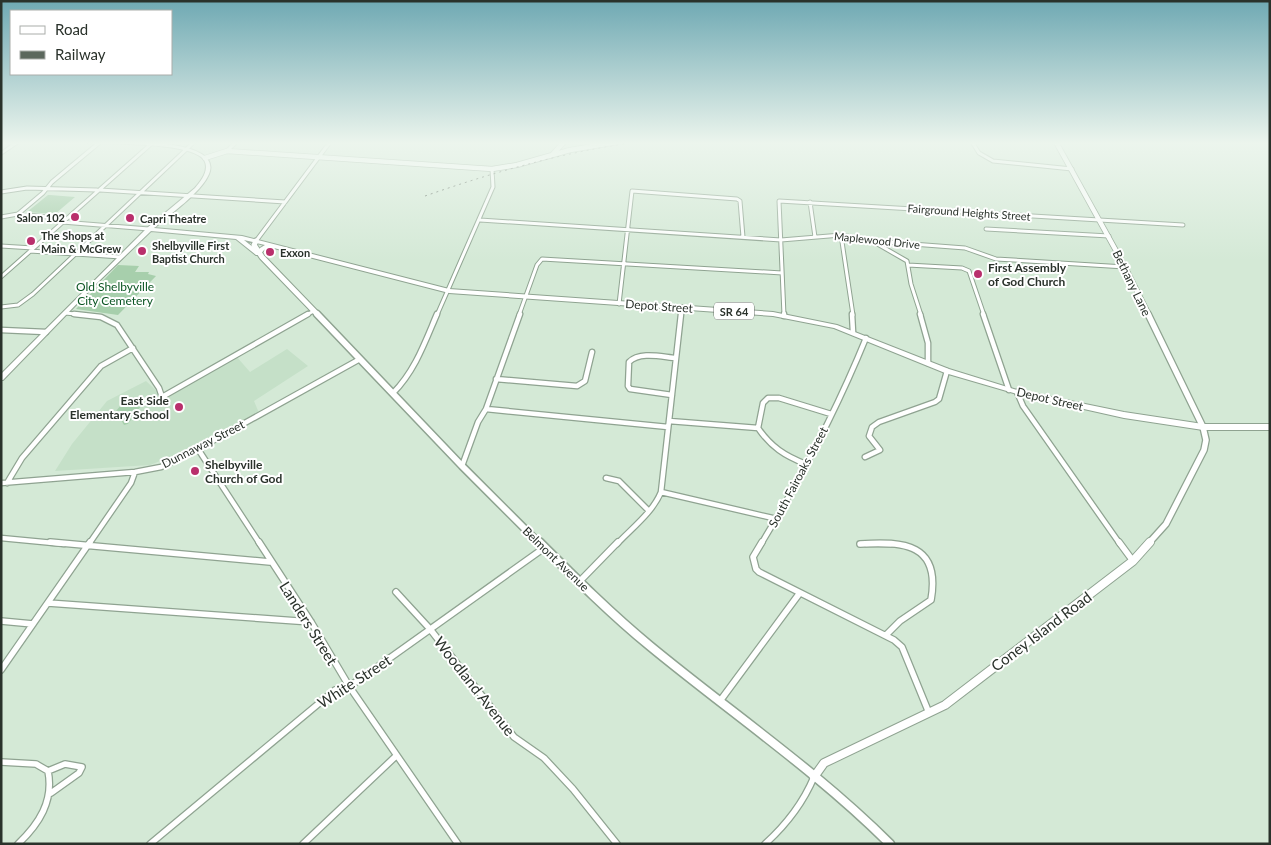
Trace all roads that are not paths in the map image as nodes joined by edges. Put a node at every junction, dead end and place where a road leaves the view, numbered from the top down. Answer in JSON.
{"nodes":[{"id":1,"x":55,"y":181,"type":"edge"},
{"id":2,"x":108,"y":181,"type":"edge"},
{"id":3,"x":152,"y":181,"type":"edge"},
{"id":4,"x":201,"y":181,"type":"edge"},
{"id":5,"x":300,"y":181,"type":"edge"},
{"id":6,"x":493,"y":181,"type":"edge"},
{"id":7,"x":1079,"y":181,"type":"edge"},
{"id":8,"x":47,"y":188,"type":"junction"},
{"id":9,"x":98,"y":190,"type":"junction"},
{"id":10,"x":1,"y":192,"type":"edge"},
{"id":11,"x":140,"y":193,"type":"junction"},
{"id":12,"x":187,"y":196,"type":"junction"},
{"id":13,"x":285,"y":202,"type":"junction"},
{"id":14,"x":810,"y":202,"type":"junction"},
{"id":15,"x":18,"y":214,"type":"junction"},
{"id":16,"x":1,"y":217,"type":"edge"},
{"id":17,"x":6,"y":218,"type":"junction"},
{"id":18,"x":481,"y":218,"type":"junction"},
{"id":19,"x":63,"y":220,"type":"junction"},
{"id":20,"x":1100,"y":220,"type":"junction"},
{"id":21,"x":1,"y":222,"type":"edge"},
{"id":22,"x":1184,"y":225,"type":"dead end"},
{"id":23,"x":106,"y":226,"type":"junction"},
{"id":24,"x":627,"y":228,"type":"junction"},
{"id":25,"x":986,"y":229,"type":"dead end"},
{"id":26,"x":149,"y":230,"type":"junction"},
{"id":27,"x":841,"y":235,"type":"junction"},
{"id":28,"x":1109,"y":236,"type":"junction"},
{"id":29,"x":236,"y":237,"type":"junction"},
{"id":30,"x":743,"y":237,"type":"junction"},
{"id":31,"x":816,"y":237,"type":"junction"},
{"id":32,"x":780,"y":240,"type":"junction"},
{"id":33,"x":256,"y":241,"type":"junction"},
{"id":34,"x":872,"y":241,"type":"junction"},
{"id":35,"x":270,"y":245,"type":"junction"},
{"id":36,"x":1,"y":246,"type":"edge"},
{"id":37,"x":32,"y":249,"type":"junction"},
{"id":38,"x":76,"y":253,"type":"junction"},
{"id":39,"x":258,"y":254,"type":"junction"},
{"id":40,"x":121,"y":257,"type":"junction"},
{"id":41,"x":624,"y":263,"type":"junction"},
{"id":42,"x":908,"y":264,"type":"junction"},
{"id":43,"x":1125,"y":267,"type":"junction"},
{"id":44,"x":782,"y":272,"type":"junction"},
{"id":45,"x":1,"y":277,"type":"edge"},
{"id":46,"x":449,"y":291,"type":"junction"},
{"id":47,"x":527,"y":298,"type":"junction"},
{"id":48,"x":619,"y":304,"type":"junction"},
{"id":49,"x":1,"y":307,"type":"edge"},
{"id":50,"x":682,"y":307,"type":"junction"},
{"id":51,"x":314,"y":311,"type":"junction"},
{"id":52,"x":65,"y":313,"type":"junction"},
{"id":53,"x":784,"y":316,"type":"junction"},
{"id":54,"x":1,"y":330,"type":"edge"},
{"id":55,"x":46,"y":332,"type":"junction"},
{"id":56,"x":853,"y":332,"type":"junction"},
{"id":57,"x":866,"y":338,"type":"junction"},
{"id":58,"x":133,"y":348,"type":"junction"},
{"id":59,"x":592,"y":352,"type":"dead end"},
{"id":60,"x":676,"y":358,"type":"junction"},
{"id":61,"x":360,"y":359,"type":"junction"},
{"id":62,"x":928,"y":363,"type":"junction"},
{"id":63,"x":946,"y":371,"type":"junction"},
{"id":64,"x":1,"y":378,"type":"edge"},
{"id":65,"x":496,"y":379,"type":"junction"},
{"id":66,"x":1010,"y":390,"type":"junction"},
{"id":67,"x":1017,"y":392,"type":"junction"},
{"id":68,"x":393,"y":393,"type":"junction"},
{"id":69,"x":672,"y":395,"type":"junction"},
{"id":70,"x":486,"y":409,"type":"junction"},
{"id":71,"x":831,"y":414,"type":"junction"},
{"id":72,"x":669,"y":424,"type":"junction"},
{"id":73,"x":1204,"y":427,"type":"junction"},
{"id":74,"x":1270,"y":427,"type":"edge"},
{"id":75,"x":758,"y":428,"type":"junction"},
{"id":76,"x":198,"y":449,"type":"junction"},
{"id":77,"x":865,"y":457,"type":"dead end"},
{"id":78,"x":806,"y":464,"type":"junction"},
{"id":79,"x":462,"y":466,"type":"junction"},
{"id":80,"x":135,"y":472,"type":"junction"},
{"id":81,"x":606,"y":478,"type":"dead end"},
{"id":82,"x":4,"y":483,"type":"edge"},
{"id":83,"x":661,"y":492,"type":"junction"},
{"id":84,"x":648,"y":511,"type":"junction"},
{"id":85,"x":777,"y":518,"type":"junction"},
{"id":86,"x":1,"y":538,"type":"edge"},
{"id":87,"x":860,"y":544,"type":"dead end"},
{"id":88,"x":88,"y":547,"type":"junction"},
{"id":89,"x":544,"y":548,"type":"junction"},
{"id":90,"x":1133,"y":561,"type":"junction"},
{"id":91,"x":270,"y":562,"type":"junction"},
{"id":92,"x":579,"y":582,"type":"junction"},
{"id":93,"x":396,"y":592,"type":"dead end"},
{"id":94,"x":799,"y":594,"type":"junction"},
{"id":95,"x":48,"y":603,"type":"junction"},
{"id":96,"x":1,"y":621,"type":"edge"},
{"id":97,"x":311,"y":622,"type":"junction"},
{"id":98,"x":33,"y":624,"type":"junction"},
{"id":99,"x":430,"y":629,"type":"junction"},
{"id":100,"x":886,"y":635,"type":"junction"},
{"id":101,"x":1,"y":670,"type":"edge"},
{"id":102,"x":348,"y":686,"type":"junction"},
{"id":103,"x":720,"y":702,"type":"junction"},
{"id":104,"x":929,"y":713,"type":"junction"},
{"id":105,"x":396,"y":756,"type":"junction"},
{"id":106,"x":1,"y":762,"type":"edge"},
{"id":107,"x":48,"y":771,"type":"junction"},
{"id":108,"x":814,"y":777,"type":"junction"},
{"id":109,"x":51,"y":793,"type":"junction"},
{"id":110,"x":18,"y":844,"type":"edge"},
{"id":111,"x":150,"y":844,"type":"edge"},
{"id":112,"x":303,"y":844,"type":"edge"},
{"id":113,"x":458,"y":844,"type":"edge"},
{"id":114,"x":617,"y":844,"type":"edge"},
{"id":115,"x":765,"y":844,"type":"edge"},
{"id":116,"x":890,"y":844,"type":"edge"}],
"edges":[{"from":1,"to":8,"type":"street"},
{"from":2,"to":9,"type":"street"},
{"from":3,"to":11,"type":"street"},
{"from":4,"to":12,"type":"main road"},
{"from":5,"to":13,"type":"street"},
{"from":6,"to":18,"type":"street"},
{"from":7,"to":20,"type":"street","name":"Bethany Lane"},
{"from":8,"to":9,"type":"street"},
{"from":8,"to":10,"type":"street"},
{"from":8,"to":15,"type":"street"},
{"from":9,"to":11,"type":"street"},
{"from":9,"to":19,"type":"street"},
{"from":11,"to":12,"type":"street"},
{"from":11,"to":23,"type":"street"},
{"from":12,"to":13,"type":"street"},
{"from":12,"to":26,"type":"main road"},
{"from":13,"to":33,"type":"street"},
{"from":14,"to":20,"type":"street","name":"Fairground Heights Street"},
{"from":14,"to":31,"type":"street"},
{"from":14,"to":32,"type":"street","name":"Fairground Heights Street"},
{"from":15,"to":17,"type":"street"},
{"from":15,"to":19,"type":"street"},
{"from":16,"to":17,"type":"street"},
{"from":17,"to":21,"type":"street"},
{"from":18,"to":24,"type":"street","name":"Maplewood Drive"},
{"from":18,"to":46,"type":"street"},
{"from":19,"to":23,"type":"street"},
{"from":19,"to":37,"type":"street"},
{"from":20,"to":22,"type":"street","name":"Fairground Heights Street"},
{"from":20,"to":28,"type":"street","name":"Bethany Lane"},
{"from":23,"to":26,"type":"street"},
{"from":23,"to":38,"type":"street"},
{"from":24,"to":30,"type":"street","name":"Maplewood Drive"},
{"from":24,"to":30,"type":"street"},
{"from":24,"to":41,"type":"street"},
{"from":25,"to":28,"type":"street"},
{"from":26,"to":29,"type":"main road","number":"SR 64"},
{"from":26,"to":40,"type":"main road"},
{"from":27,"to":31,"type":"street","name":"Maplewood Drive"},
{"from":27,"to":34,"type":"street","name":"Maplewood Drive"},
{"from":27,"to":56,"type":"street"},
{"from":28,"to":43,"type":"street","name":"Bethany Lane"},
{"from":29,"to":33,"type":"main road","number":"SR 64"},
{"from":29,"to":39,"type":"main road"},
{"from":30,"to":32,"type":"street","name":"Maplewood Drive"},
{"from":31,"to":32,"type":"street","name":"Maplewood Drive"},
{"from":32,"to":44,"type":"street"},
{"from":33,"to":35,"type":"main road","name":"Depot Street","number":"SR 64"},
{"from":33,"to":39,"type":"main road"},
{"from":34,"to":42,"type":"street"},
{"from":34,"to":43,"type":"street","name":"Maplewood Drive"},
{"from":35,"to":39,"type":"main road"},
{"from":35,"to":46,"type":"main road","name":"Depot Street","number":"SR 64"},
{"from":36,"to":37,"type":"street"},
{"from":37,"to":38,"type":"street"},
{"from":37,"to":45,"type":"street"},
{"from":38,"to":40,"type":"street"},
{"from":38,"to":49,"type":"street"},
{"from":39,"to":51,"type":"main road","name":"Belmont Avenue"},
{"from":40,"to":52,"type":"main road"},
{"from":41,"to":44,"type":"street"},
{"from":41,"to":47,"type":"street"},
{"from":41,"to":48,"type":"street"},
{"from":42,"to":62,"type":"street"},
{"from":42,"to":66,"type":"street"},
{"from":43,"to":73,"type":"street","name":"Bethany Lane"},
{"from":44,"to":53,"type":"street"},
{"from":46,"to":47,"type":"main road","name":"Depot Street","number":"SR 64"},
{"from":46,"to":68,"type":"street"},
{"from":47,"to":48,"type":"main road","name":"Depot Street","number":"SR 64"},
{"from":47,"to":65,"type":"street"},
{"from":48,"to":50,"type":"main road","name":"Depot Street","number":"SR 64"},
{"from":50,"to":53,"type":"main road","name":"Depot Street","number":"SR 64"},
{"from":50,"to":60,"type":"street"},
{"from":51,"to":58,"type":"street"},
{"from":51,"to":61,"type":"main road","name":"Belmont Avenue"},
{"from":52,"to":55,"type":"main road"},
{"from":52,"to":58,"type":"street"},
{"from":53,"to":56,"type":"main road","name":"Depot Street","number":"SR 64"},
{"from":54,"to":55,"type":"street"},
{"from":55,"to":64,"type":"main road"},
{"from":56,"to":57,"type":"main road","name":"Depot Street","number":"SR 64"},
{"from":57,"to":62,"type":"main road","name":"Depot Street","number":"SR 64"},
{"from":57,"to":71,"type":"street","name":"South Fairoaks Street"},
{"from":58,"to":82,"type":"street"},
{"from":59,"to":65,"type":"street"},
{"from":60,"to":69,"type":"street"},
{"from":60,"to":69,"type":"street"},
{"from":61,"to":68,"type":"main road","name":"Belmont Avenue"},
{"from":61,"to":76,"type":"street","name":"Dunnaway Street"},
{"from":62,"to":63,"type":"main road","name":"Depot Street","number":"SR 64"},
{"from":63,"to":66,"type":"main road","name":"Depot Street","number":"SR 64"},
{"from":63,"to":77,"type":"street"},
{"from":65,"to":70,"type":"street"},
{"from":66,"to":67,"type":"main road","name":"Depot Street","number":"SR 64"},
{"from":67,"to":73,"type":"main road","name":"Depot Street","number":"SR 64"},
{"from":67,"to":90,"type":"street"},
{"from":68,"to":79,"type":"main road","name":"Belmont Avenue"},
{"from":69,"to":72,"type":"street"},
{"from":70,"to":72,"type":"street"},
{"from":70,"to":79,"type":"street"},
{"from":71,"to":75,"type":"street"},
{"from":71,"to":78,"type":"street","name":"South Fairoaks Street"},
{"from":72,"to":75,"type":"street"},
{"from":72,"to":83,"type":"street"},
{"from":73,"to":74,"type":"main road","number":"SR 64"},
{"from":73,"to":90,"type":"street","name":"Coney Island Road"},
{"from":75,"to":78,"type":"street"},
{"from":76,"to":80,"type":"street","name":"Dunnaway Street"},
{"from":76,"to":91,"type":"street","name":"Landers Street"},
{"from":78,"to":85,"type":"street","name":"South Fairoaks Street"},
{"from":79,"to":89,"type":"main road","name":"Belmont Avenue"},
{"from":80,"to":82,"type":"street","name":"Dunnaway Street"},
{"from":80,"to":88,"type":"street"},
{"from":81,"to":84,"type":"street"},
{"from":83,"to":84,"type":"street"},
{"from":83,"to":85,"type":"street"},
{"from":84,"to":92,"type":"street"},
{"from":85,"to":94,"type":"street","name":"South Fairoaks Street"},
{"from":86,"to":88,"type":"street"},
{"from":87,"to":100,"type":"street"},
{"from":88,"to":91,"type":"street"},
{"from":88,"to":95,"type":"street"},
{"from":89,"to":92,"type":"main road","name":"Belmont Avenue"},
{"from":89,"to":99,"type":"street","name":"White Street"},
{"from":90,"to":104,"type":"street","name":"Coney Island Road"},
{"from":91,"to":97,"type":"street","name":"Landers Street"},
{"from":92,"to":103,"type":"main road","name":"Belmont Avenue"},
{"from":93,"to":99,"type":"street","name":"Woodland Avenue"},
{"from":94,"to":100,"type":"street"},
{"from":94,"to":103,"type":"street"},
{"from":95,"to":97,"type":"street"},
{"from":95,"to":98,"type":"street"},
{"from":96,"to":98,"type":"street"},
{"from":97,"to":102,"type":"street","name":"Landers Street"},
{"from":98,"to":101,"type":"street"},
{"from":99,"to":102,"type":"street","name":"White Street"},
{"from":99,"to":114,"type":"street","name":"Woodland Avenue"},
{"from":100,"to":104,"type":"street"},
{"from":102,"to":105,"type":"street","name":"Landers Street"},
{"from":102,"to":111,"type":"street","name":"White Street"},
{"from":103,"to":108,"type":"main road","name":"Belmont Avenue"},
{"from":104,"to":108,"type":"street","name":"Coney Island Road"},
{"from":105,"to":112,"type":"street"},
{"from":105,"to":113,"type":"street","name":"Landers Street"},
{"from":106,"to":107,"type":"street"},
{"from":107,"to":109,"type":"street"},
{"from":107,"to":109,"type":"street"},
{"from":108,"to":115,"type":"street"},
{"from":108,"to":116,"type":"main road","name":"Belmont Avenue"},
{"from":109,"to":110,"type":"street"}]}
